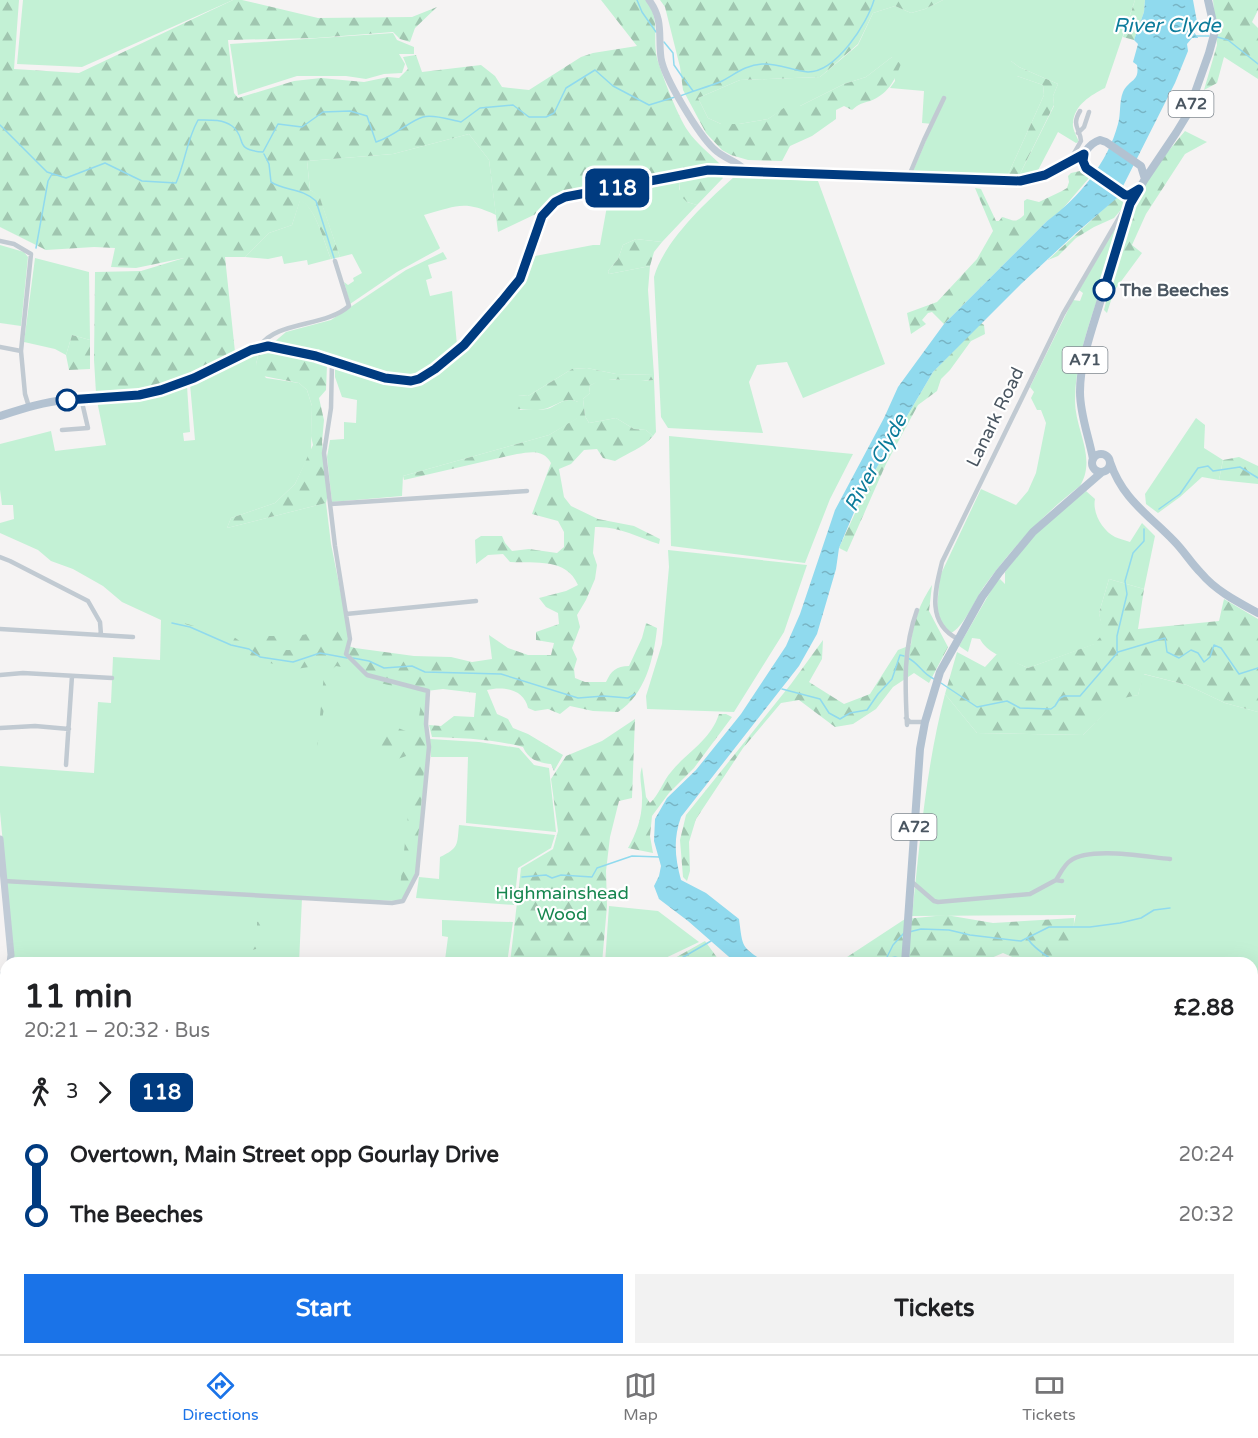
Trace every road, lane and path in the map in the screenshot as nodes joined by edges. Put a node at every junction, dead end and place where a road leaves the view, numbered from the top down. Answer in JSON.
{"nodes":[{"id":1,"x":649,"y":0,"type":"edge"},
{"id":2,"x":1208,"y":0,"type":"edge"},
{"id":3,"x":945,"y":98,"type":"dead end"},
{"id":4,"x":1080,"y":111,"type":"dead end"},
{"id":5,"x":1089,"y":112,"type":"dead end"},
{"id":6,"x":1078,"y":133,"type":"junction"},
{"id":7,"x":1084,"y":154,"type":"junction"},
{"id":8,"x":1073,"y":161,"type":"junction"},
{"id":9,"x":1157,"y":162,"type":"junction"},
{"id":10,"x":1063,"y":166,"type":"junction"},
{"id":11,"x":1142,"y":166,"type":"junction"},
{"id":12,"x":1086,"y":168,"type":"junction"},
{"id":13,"x":742,"y":171,"type":"junction"},
{"id":14,"x":908,"y":178,"type":"junction"},
{"id":15,"x":1144,"y":178,"type":"junction"},
{"id":16,"x":1139,"y":189,"type":"junction"},
{"id":17,"x":1123,"y":194,"type":"junction"},
{"id":18,"x":1130,"y":204,"type":"junction"},
{"id":19,"x":1123,"y":211,"type":"dead end"},
{"id":20,"x":0,"y":241,"type":"edge"},
{"id":21,"x":335,"y":261,"type":"dead end"},
{"id":22,"x":0,"y":347,"type":"edge"},
{"id":23,"x":260,"y":347,"type":"junction"},
{"id":24,"x":21,"y":351,"type":"junction"},
{"id":25,"x":332,"y":362,"type":"junction"},
{"id":26,"x":81,"y":398,"type":"junction"},
{"id":27,"x":29,"y":407,"type":"junction"},
{"id":28,"x":0,"y":416,"type":"edge"},
{"id":29,"x":1087,"y":429,"type":"junction"},
{"id":30,"x":62,"y":430,"type":"dead end"},
{"id":31,"x":1101,"y":454,"type":"junction"},
{"id":32,"x":1093,"y":462,"type":"junction"},
{"id":33,"x":1110,"y":462,"type":"junction"},
{"id":34,"x":1102,"y":472,"type":"junction"},
{"id":35,"x":1117,"y":480,"type":"junction"},
{"id":36,"x":1088,"y":482,"type":"junction"},
{"id":37,"x":527,"y":491,"type":"dead end"},
{"id":38,"x":331,"y":504,"type":"junction"},
{"id":39,"x":0,"y":557,"type":"edge"},
{"id":40,"x":476,"y":601,"type":"dead end"},
{"id":41,"x":916,"y":610,"type":"dead end"},
{"id":42,"x":346,"y":614,"type":"junction"},
{"id":43,"x":1258,"y":614,"type":"edge"},
{"id":44,"x":0,"y":629,"type":"edge"},
{"id":45,"x":101,"y":635,"type":"junction"},
{"id":46,"x":133,"y":637,"type":"dead end"},
{"id":47,"x":958,"y":639,"type":"junction"},
{"id":48,"x":0,"y":675,"type":"edge"},
{"id":49,"x":72,"y":676,"type":"junction"},
{"id":50,"x":112,"y":678,"type":"dead end"},
{"id":51,"x":906,"y":718,"type":"junction"},
{"id":52,"x":925,"y":722,"type":"junction"},
{"id":53,"x":907,"y":725,"type":"dead end"},
{"id":54,"x":0,"y":728,"type":"edge"},
{"id":55,"x":69,"y":729,"type":"junction"},
{"id":56,"x":66,"y":765,"type":"dead end"},
{"id":57,"x":0,"y":839,"type":"edge"},
{"id":58,"x":1170,"y":859,"type":"dead end"},
{"id":59,"x":4,"y":881,"type":"junction"},
{"id":60,"x":912,"y":882,"type":"junction"},
{"id":61,"x":11,"y":957,"type":"edge"},
{"id":62,"x":906,"y":957,"type":"edge"}],
"edges":[{"from":1,"to":13,"type":"main road"},
{"from":2,"to":9,"type":"main road","number":"A72"},
{"from":3,"to":14,"type":"street"},
{"from":4,"to":6,"type":"street"},
{"from":5,"to":6,"type":"street"},
{"from":6,"to":8,"type":"street"},
{"from":7,"to":8,"type":"main road"},
{"from":7,"to":11,"type":"main road"},
{"from":7,"to":12,"type":"main road"},
{"from":8,"to":10,"type":"main road"},
{"from":9,"to":11,"type":"main road"},
{"from":9,"to":15,"type":"main road","number":"A72"},
{"from":10,"to":12,"type":"main road"},
{"from":10,"to":14,"type":"main road"},
{"from":11,"to":15,"type":"main road"},
{"from":12,"to":17,"type":"main road"},
{"from":13,"to":14,"type":"main road"},
{"from":13,"to":25,"type":"main road"},
{"from":15,"to":16,"type":"main road","number":"A71"},
{"from":16,"to":17,"type":"main road"},
{"from":16,"to":18,"type":"main road","number":"A71"},
{"from":17,"to":18,"type":"main road"},
{"from":18,"to":29,"type":"main road","number":"A71"},
{"from":19,"to":47,"type":"street","name":"Lanark Road"},
{"from":20,"to":24,"type":"street"},
{"from":21,"to":23,"type":"street"},
{"from":22,"to":24,"type":"street"},
{"from":23,"to":25,"type":"main road"},
{"from":23,"to":26,"type":"main road"},
{"from":24,"to":27,"type":"street"},
{"from":25,"to":38,"type":"street"},
{"from":26,"to":27,"type":"main road"},
{"from":26,"to":30,"type":"street"},
{"from":27,"to":28,"type":"main road"},
{"from":29,"to":31,"type":"main road","number":"A71"},
{"from":29,"to":32,"type":"main road","number":"A71"},
{"from":31,"to":32,"type":"main road"},
{"from":31,"to":33,"type":"main road","number":"A71"},
{"from":32,"to":34,"type":"main road","number":"A71"},
{"from":32,"to":36,"type":"main road"},
{"from":33,"to":34,"type":"main road"},
{"from":33,"to":35,"type":"main road","number":"A71"},
{"from":34,"to":35,"type":"main road","number":"A71"},
{"from":34,"to":36,"type":"main road","number":"A72"},
{"from":35,"to":43,"type":"main road","number":"A71"},
{"from":36,"to":47,"type":"main road","number":"A72"},
{"from":37,"to":38,"type":"street"},
{"from":38,"to":42,"type":"street"},
{"from":39,"to":45,"type":"street"},
{"from":40,"to":42,"type":"street"},
{"from":41,"to":51,"type":"street"},
{"from":42,"to":59,"type":"street"},
{"from":44,"to":45,"type":"street"},
{"from":45,"to":46,"type":"street"},
{"from":47,"to":52,"type":"main road","number":"A72"},
{"from":48,"to":49,"type":"street"},
{"from":49,"to":50,"type":"street"},
{"from":49,"to":55,"type":"street"},
{"from":51,"to":52,"type":"street"},
{"from":51,"to":53,"type":"street"},
{"from":52,"to":60,"type":"main road","number":"A72"},
{"from":54,"to":55,"type":"street"},
{"from":55,"to":56,"type":"street"},
{"from":57,"to":59,"type":"main road"},
{"from":58,"to":60,"type":"street"},
{"from":59,"to":61,"type":"main road"},
{"from":60,"to":62,"type":"main road","number":"A72"}]}
